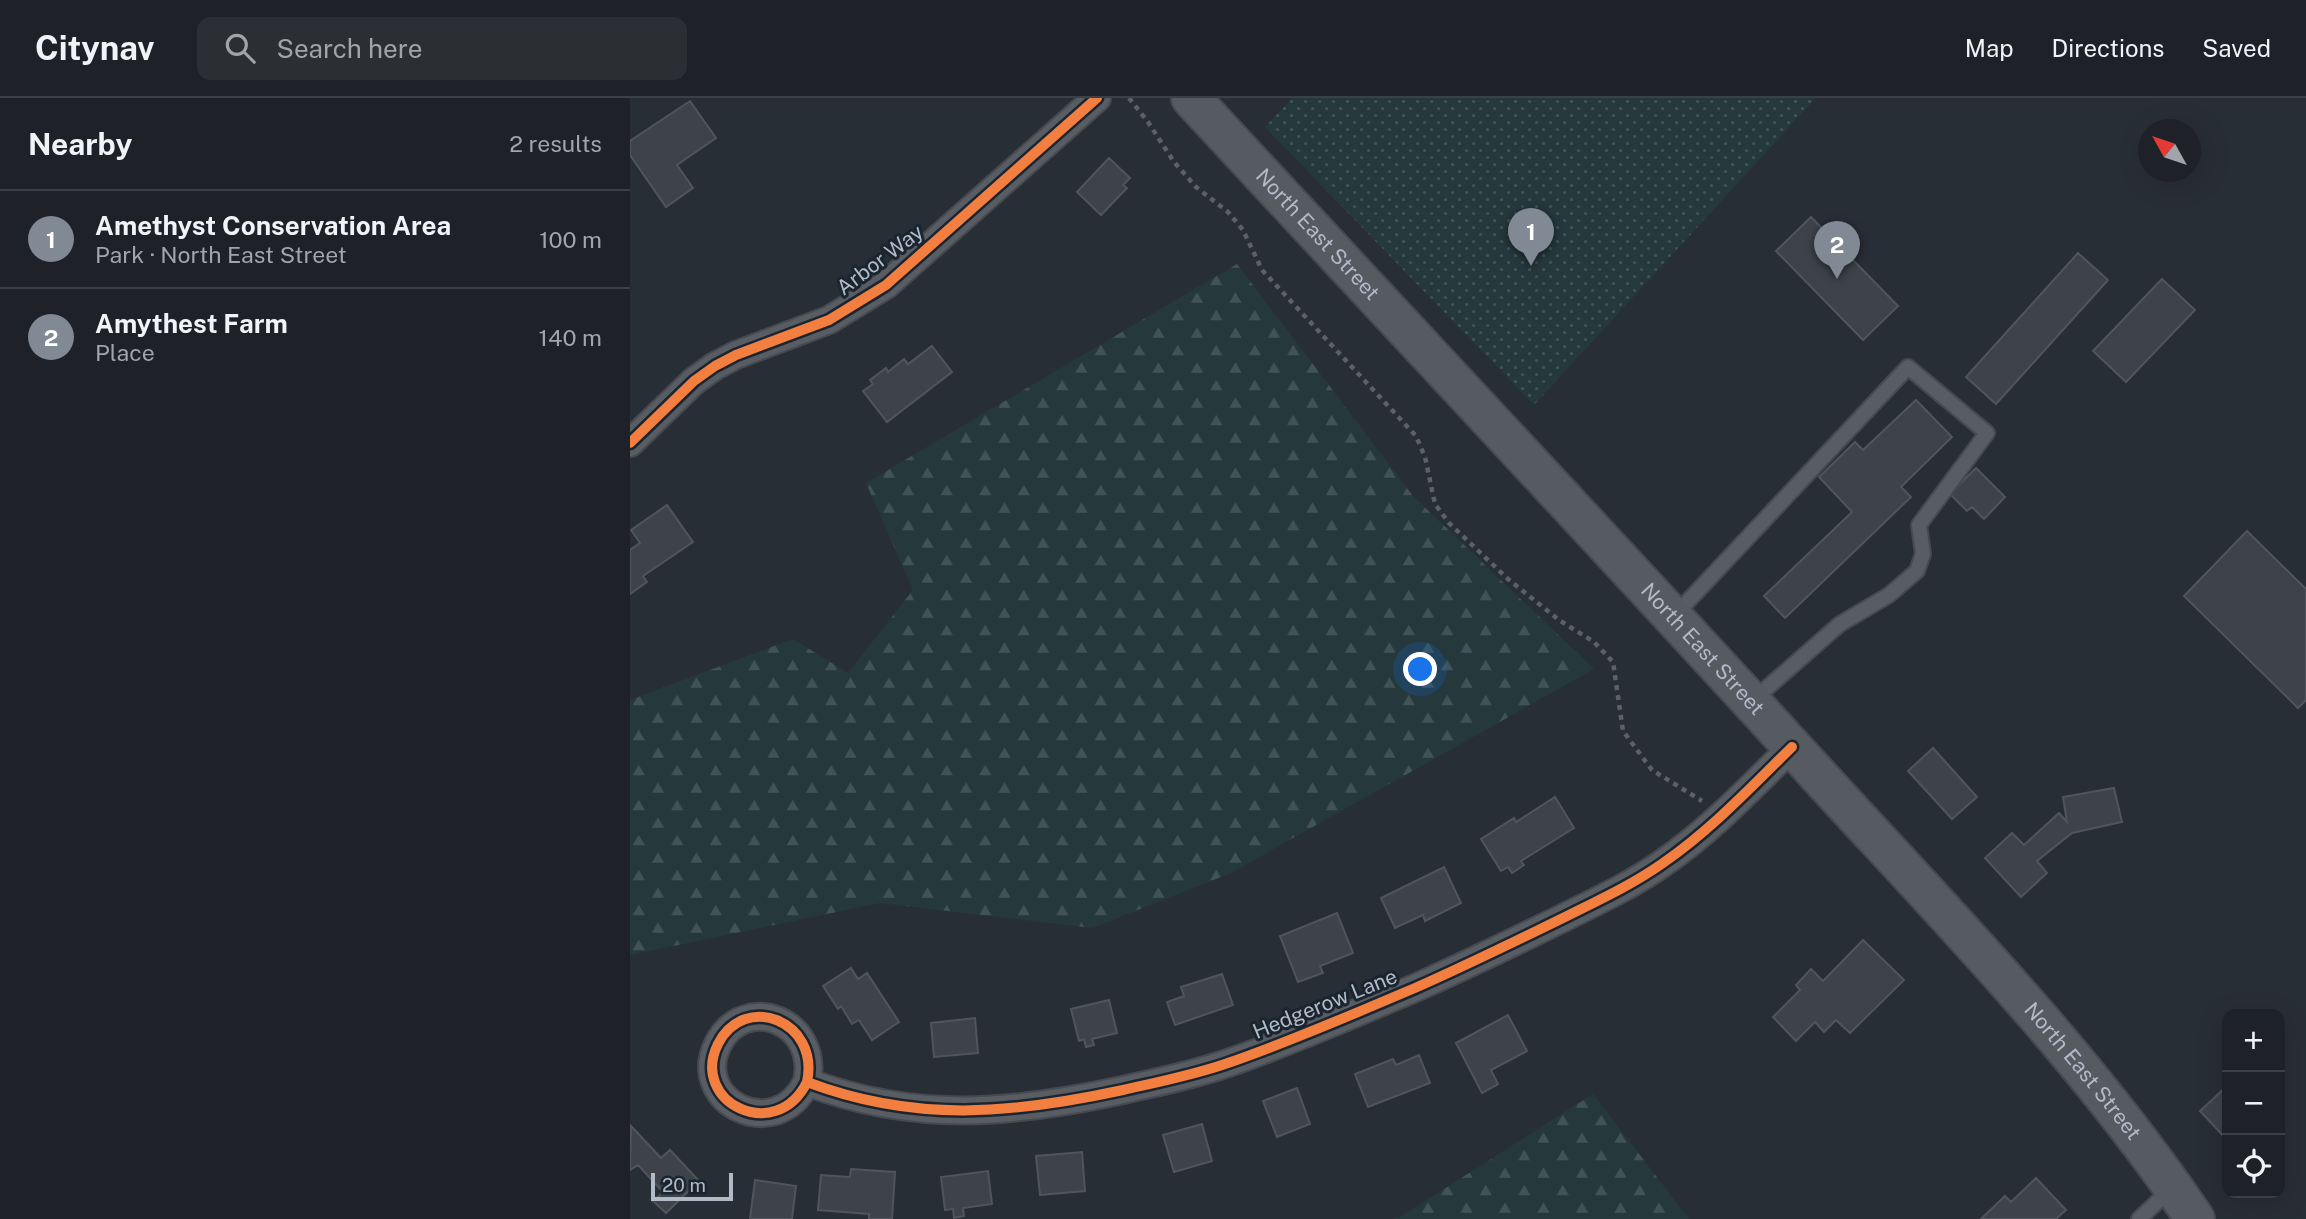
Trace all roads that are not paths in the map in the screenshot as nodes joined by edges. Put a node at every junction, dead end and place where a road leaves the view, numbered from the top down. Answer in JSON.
{"nodes":[{"id":1,"x":1097,"y":98,"type":"edge"},
{"id":2,"x":1191,"y":98,"type":"edge"},
{"id":3,"x":630,"y":443,"type":"edge"},
{"id":4,"x":1672,"y":617,"type":"junction"},
{"id":5,"x":1751,"y":702,"type":"junction"},
{"id":6,"x":1792,"y":747,"type":"junction"},
{"id":7,"x":807,"y":1082,"type":"dead end"},
{"id":8,"x":2173,"y":1187,"type":"junction"},
{"id":9,"x":2139,"y":1219,"type":"edge"},
{"id":10,"x":2195,"y":1219,"type":"edge"}],
"edges":[{"from":1,"to":3,"type":"street","name":"Arbor Way"},
{"from":2,"to":4,"type":"main road","name":"North East Street"},
{"from":4,"to":5,"type":"main road","name":"North East Street"},
{"from":4,"to":5,"type":"lane"},
{"from":5,"to":6,"type":"main road","name":"North East Street"},
{"from":6,"to":7,"type":"street","name":"Hedgerow Lane"},
{"from":6,"to":8,"type":"main road","name":"North East Street"},
{"from":8,"to":9,"type":"lane"},
{"from":8,"to":10,"type":"main road","name":"North East Street"}]}
